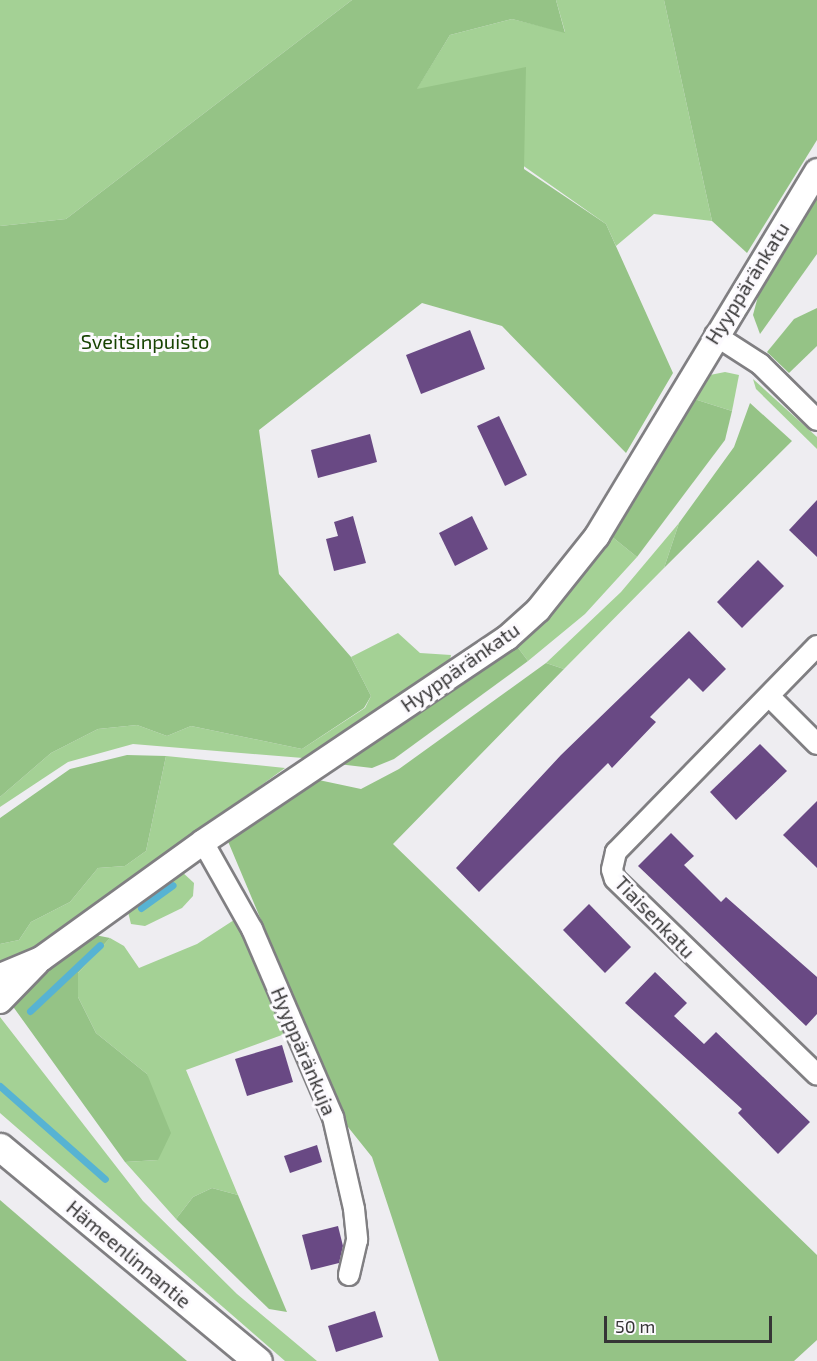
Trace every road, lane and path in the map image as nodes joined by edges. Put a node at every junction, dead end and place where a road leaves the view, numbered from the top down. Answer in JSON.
{"nodes":[{"id":1,"x":817,"y":171,"type":"edge"},
{"id":2,"x":715,"y":335,"type":"junction"},
{"id":3,"x":817,"y":420,"type":"edge"},
{"id":4,"x":817,"y":646,"type":"edge"},
{"id":5,"x":769,"y":696,"type":"junction"},
{"id":6,"x":817,"y":744,"type":"edge"},
{"id":7,"x":203,"y":842,"type":"junction"},
{"id":8,"x":41,"y":959,"type":"junction"},
{"id":9,"x":0,"y":975,"type":"edge"},
{"id":10,"x":0,"y":1001,"type":"edge"},
{"id":11,"x":817,"y":1075,"type":"edge"},
{"id":12,"x":0,"y":1147,"type":"edge"},
{"id":13,"x":349,"y":1275,"type":"dead end"},
{"id":14,"x":258,"y":1361,"type":"edge"}],
"edges":[{"from":1,"to":2,"type":"street","name":"Hyyppäränkatu"},
{"from":2,"to":3,"type":"street"},
{"from":2,"to":7,"type":"street","name":"Hyyppäränkatu"},
{"from":4,"to":5,"type":"street","name":"Tiaisenkatu"},
{"from":5,"to":6,"type":"street"},
{"from":5,"to":11,"type":"street","name":"Tiaisenkatu"},
{"from":7,"to":8,"type":"street","name":"Hyyppäränkatu"},
{"from":7,"to":13,"type":"street","name":"Hyyppäränkuja"},
{"from":8,"to":9,"type":"street","name":"Hyyppäränkatu"},
{"from":8,"to":10,"type":"street","name":"Hyyppäränkatu"},
{"from":12,"to":14,"type":"main road","name":"Hämeenlinnantie"}]}
